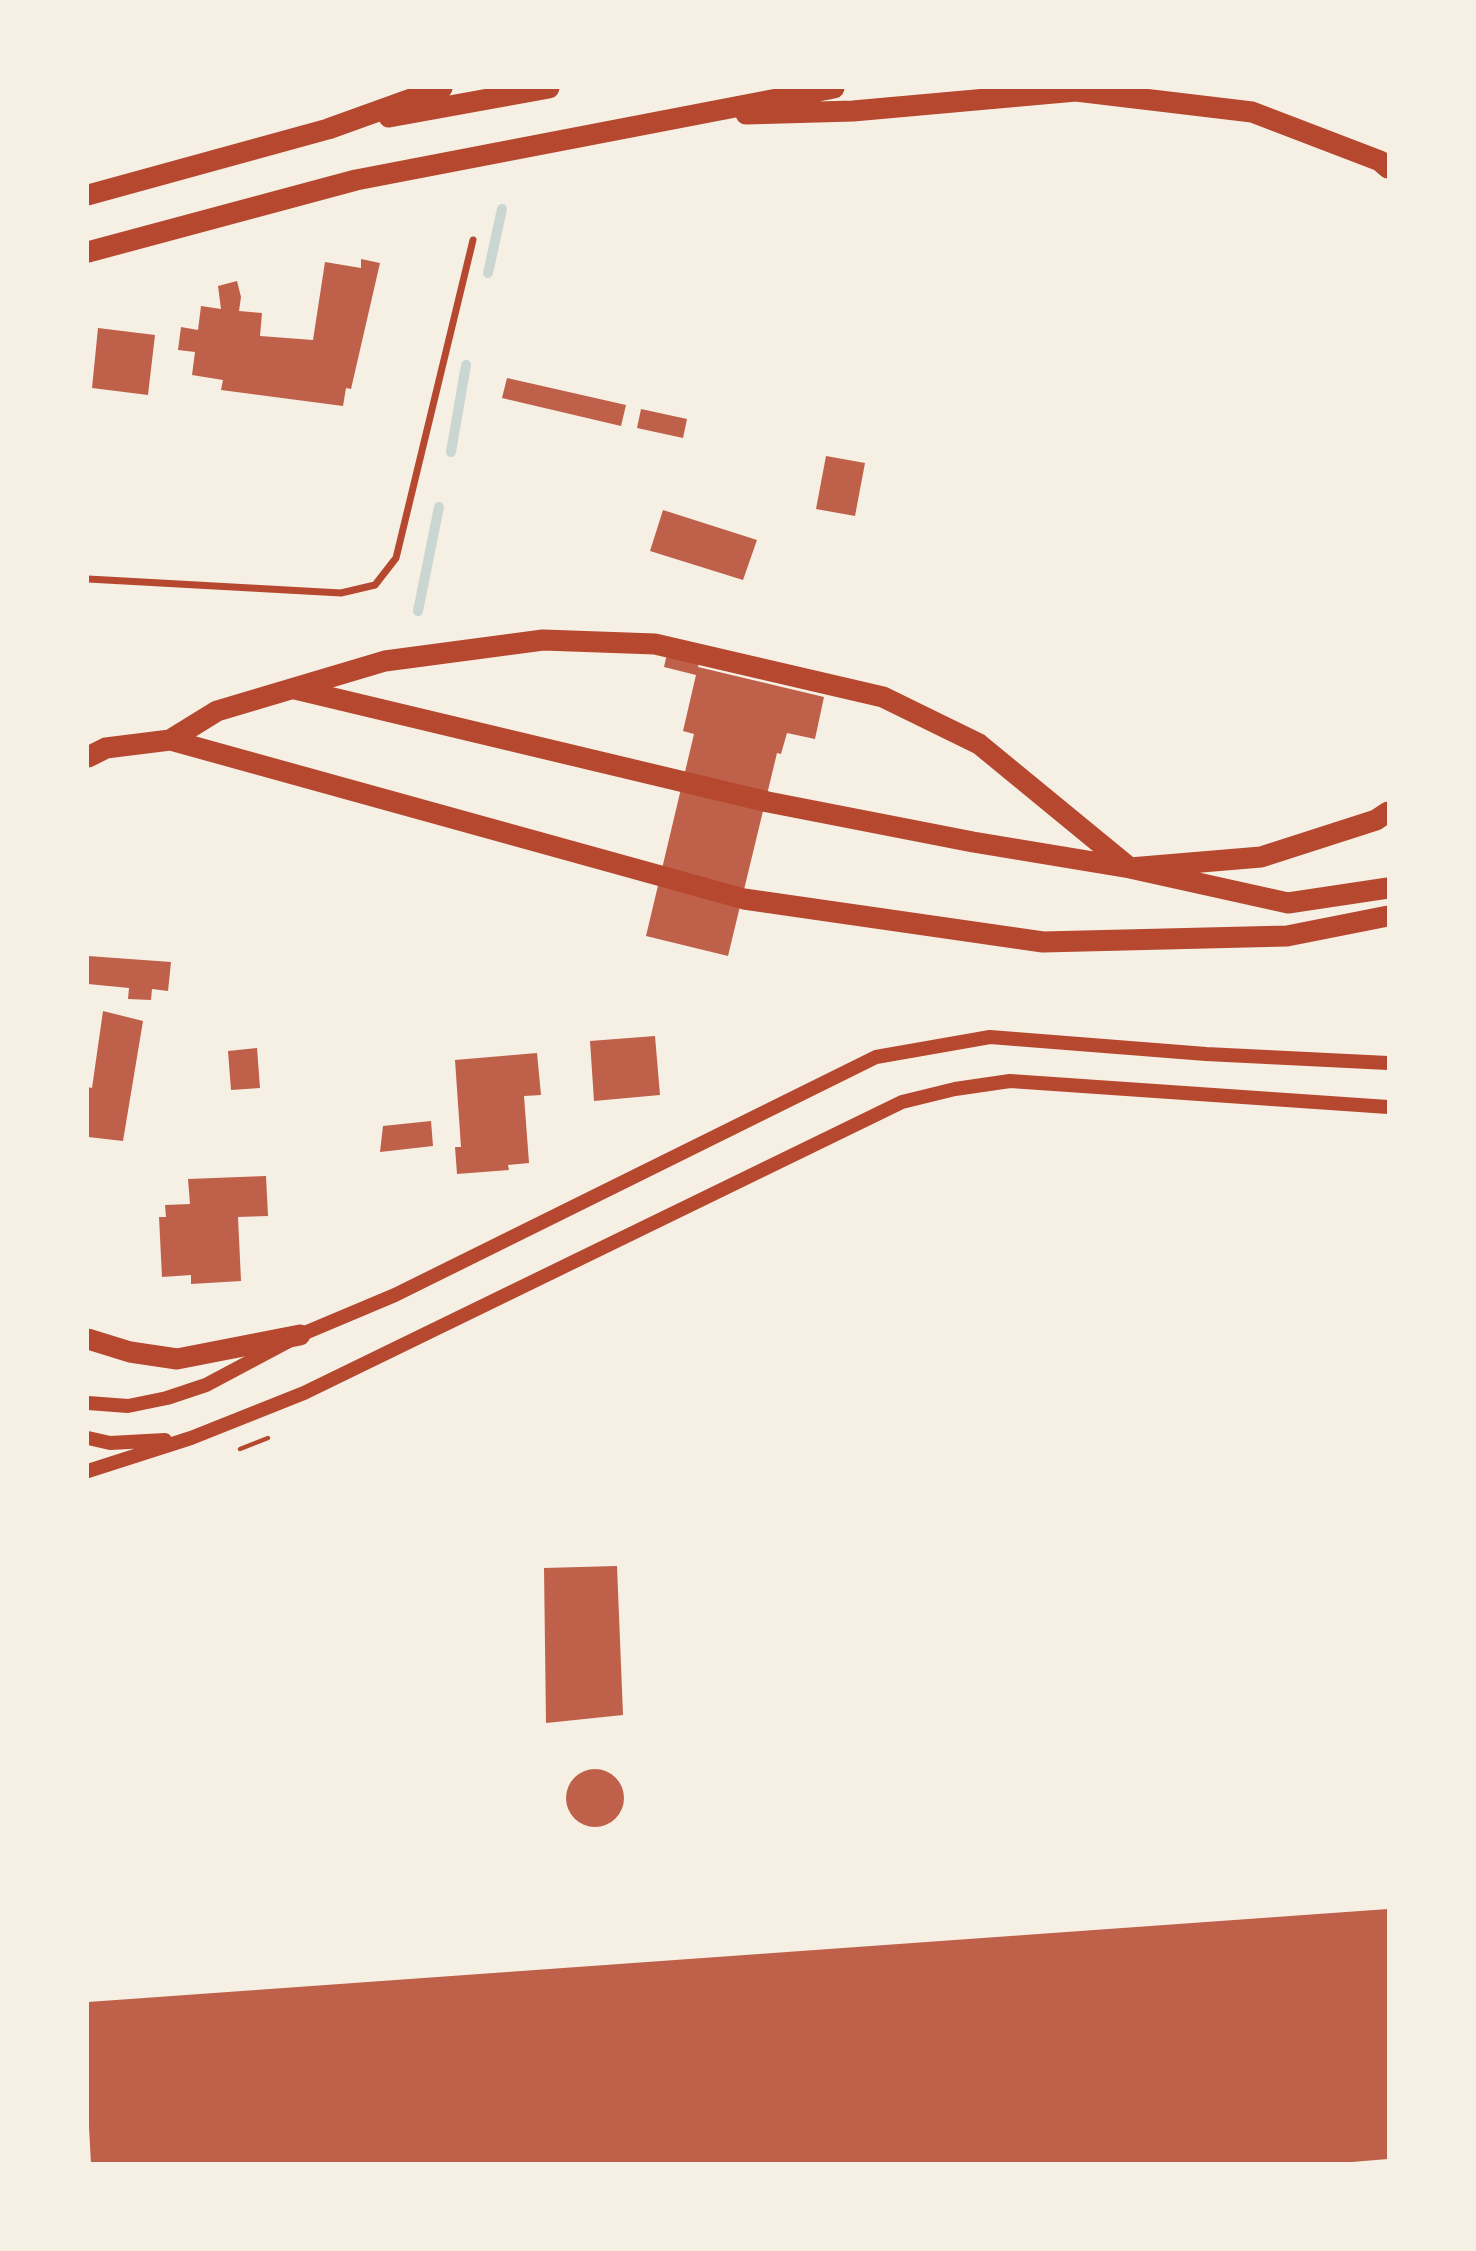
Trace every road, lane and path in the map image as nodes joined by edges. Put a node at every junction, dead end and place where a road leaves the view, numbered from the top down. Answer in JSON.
{"nodes":[{"id":1,"x":442,"y":88,"type":"edge"},
{"id":2,"x":549,"y":88,"type":"edge"},
{"id":3,"x":834,"y":88,"type":"edge"},
{"id":4,"x":688,"y":116,"type":"junction"},
{"id":5,"x":328,"y":129,"type":"junction"},
{"id":6,"x":1388,"y":168,"type":"edge"},
{"id":7,"x":88,"y":195,"type":"edge"},
{"id":8,"x":473,"y":240,"type":"dead end"},
{"id":9,"x":88,"y":252,"type":"edge"},
{"id":10,"x":88,"y":579,"type":"edge"},
{"id":11,"x":293,"y":688,"type":"junction"},
{"id":12,"x":170,"y":740,"type":"junction"},
{"id":13,"x":88,"y":757,"type":"edge"},
{"id":14,"x":1388,"y":812,"type":"edge"},
{"id":15,"x":1130,"y":868,"type":"junction"},
{"id":16,"x":1388,"y":888,"type":"edge"},
{"id":17,"x":1388,"y":894,"type":"edge"},
{"id":18,"x":1388,"y":916,"type":"edge"},
{"id":19,"x":1309,"y":932,"type":"junction"},
{"id":20,"x":1388,"y":1062,"type":"edge"},
{"id":21,"x":1388,"y":1107,"type":"edge"},
{"id":22,"x":300,"y":1335,"type":"junction"},
{"id":23,"x":88,"y":1339,"type":"edge"},
{"id":24,"x":88,"y":1403,"type":"edge"},
{"id":25,"x":88,"y":1438,"type":"edge"},
{"id":26,"x":191,"y":1438,"type":"junction"},
{"id":27,"x":88,"y":1471,"type":"edge"}],
"edges":[{"from":1,"to":5,"type":"highway"},
{"from":2,"to":5,"type":"highway"},
{"from":3,"to":4,"type":"highway"},
{"from":4,"to":6,"type":"highway"},
{"from":4,"to":9,"type":"highway"},
{"from":5,"to":7,"type":"highway"},
{"from":8,"to":10,"type":"street"},
{"from":11,"to":12,"type":"highway"},
{"from":11,"to":15,"type":"highway"},
{"from":11,"to":15,"type":"highway"},
{"from":12,"to":13,"type":"highway"},
{"from":12,"to":19,"type":"highway"},
{"from":14,"to":15,"type":"highway"},
{"from":15,"to":16,"type":"highway"},
{"from":17,"to":19,"type":"highway"},
{"from":18,"to":19,"type":"highway"},
{"from":20,"to":22,"type":"main road"},
{"from":21,"to":26,"type":"main road"},
{"from":22,"to":23,"type":"highway"},
{"from":22,"to":24,"type":"main road"},
{"from":25,"to":26,"type":"main road"},
{"from":26,"to":27,"type":"main road"}]}
